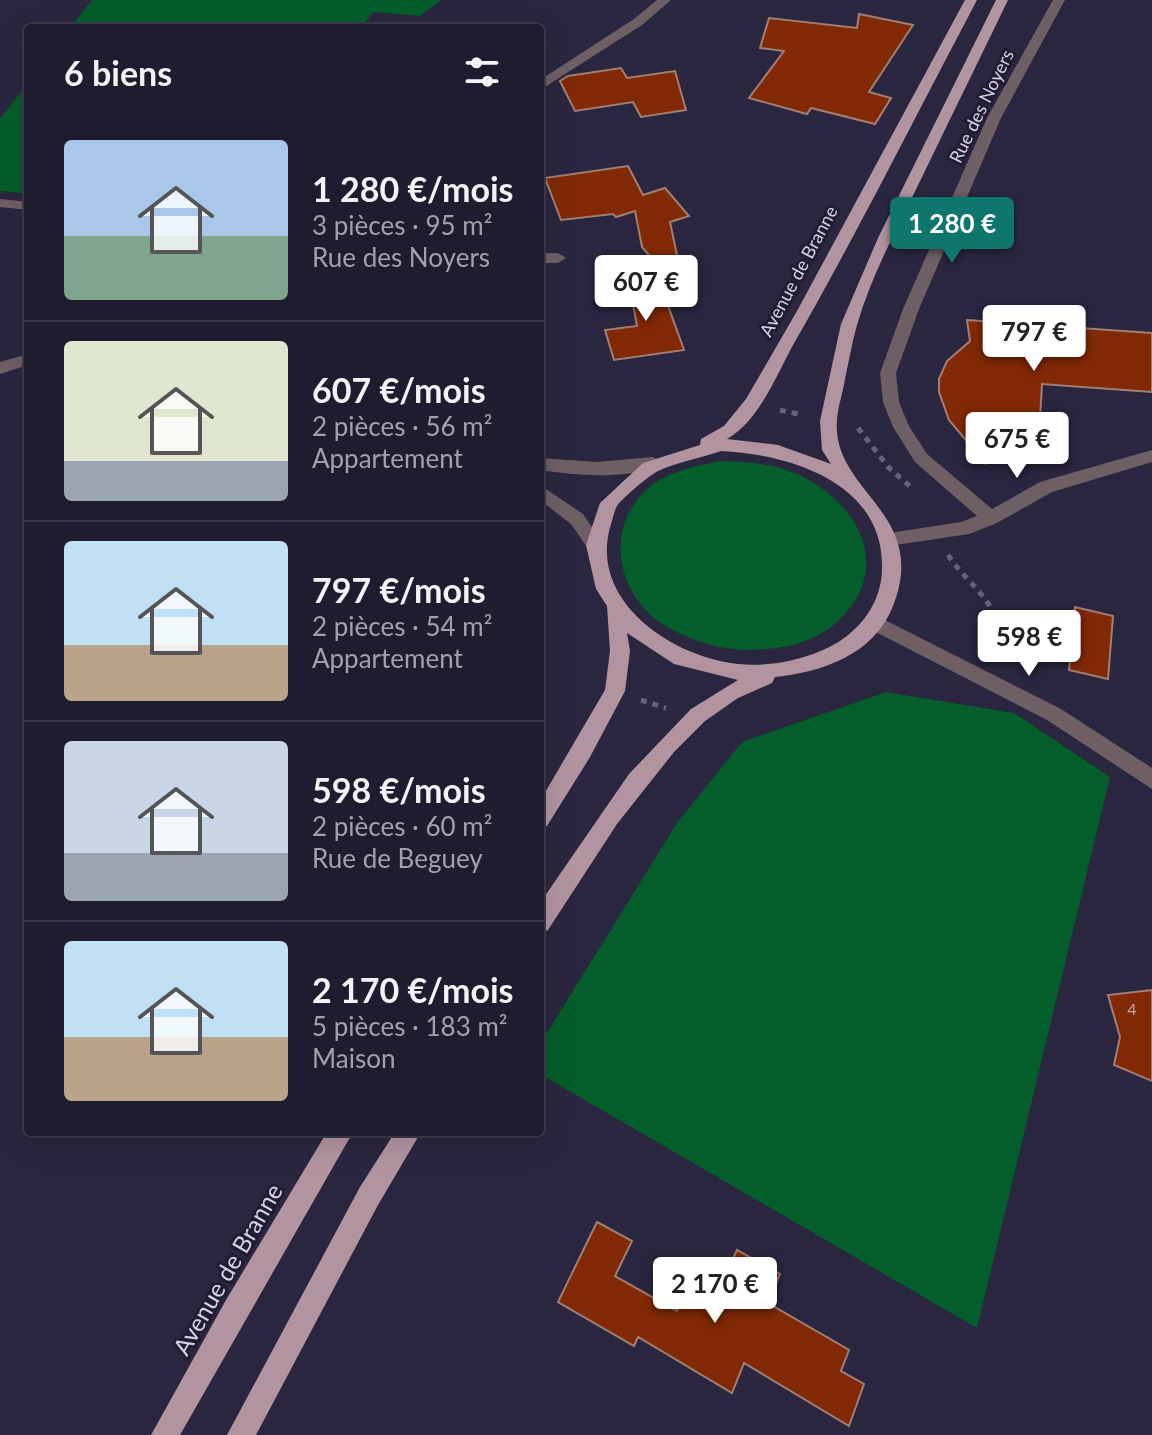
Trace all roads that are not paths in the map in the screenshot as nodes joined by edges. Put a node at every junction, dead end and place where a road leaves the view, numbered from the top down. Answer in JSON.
{"nodes":[{"id":1,"x":665,"y":0,"type":"edge"},
{"id":2,"x":971,"y":0,"type":"edge"},
{"id":3,"x":1002,"y":0,"type":"edge"},
{"id":4,"x":1059,"y":0,"type":"edge"},
{"id":5,"x":544,"y":83,"type":"edge"},
{"id":6,"x":0,"y":203,"type":"edge"},
{"id":7,"x":24,"y":206,"type":"edge"},
{"id":8,"x":544,"y":258,"type":"edge"},
{"id":9,"x":558,"y":258,"type":"dead end"},
{"id":10,"x":24,"y":360,"type":"edge"},
{"id":11,"x":0,"y":368,"type":"edge"},
{"id":12,"x":683,"y":451,"type":"junction"},
{"id":13,"x":1152,"y":456,"type":"edge"},
{"id":14,"x":653,"y":463,"type":"junction"},
{"id":15,"x":544,"y":465,"type":"edge"},
{"id":16,"x":544,"y":494,"type":"edge"},
{"id":17,"x":863,"y":496,"type":"junction"},
{"id":18,"x":991,"y":518,"type":"junction"},
{"id":19,"x":889,"y":539,"type":"junction"},
{"id":20,"x":595,"y":545,"type":"junction"},
{"id":21,"x":615,"y":609,"type":"junction"},
{"id":22,"x":875,"y":623,"type":"junction"},
{"id":23,"x":785,"y":671,"type":"junction"},
{"id":24,"x":1152,"y":780,"type":"edge"},
{"id":25,"x":544,"y":813,"type":"edge"},
{"id":26,"x":544,"y":917,"type":"edge"},
{"id":27,"x":339,"y":1136,"type":"edge"},
{"id":28,"x":406,"y":1136,"type":"edge"},
{"id":29,"x":165,"y":1435,"type":"edge"},
{"id":30,"x":241,"y":1435,"type":"edge"}],
"edges":[{"from":1,"to":5,"type":"street"},
{"from":2,"to":12,"type":"main road","name":"Avenue de Branne"},
{"from":3,"to":17,"type":"main road"},
{"from":4,"to":18,"type":"street","name":"Rue des Noyers"},
{"from":6,"to":7,"type":"street"},
{"from":8,"to":9,"type":"street"},
{"from":10,"to":11,"type":"street"},
{"from":12,"to":14,"type":"main road"},
{"from":12,"to":17,"type":"main road"},
{"from":13,"to":18,"type":"street"},
{"from":14,"to":15,"type":"street"},
{"from":14,"to":20,"type":"main road"},
{"from":16,"to":20,"type":"street"},
{"from":17,"to":19,"type":"main road"},
{"from":18,"to":19,"type":"street"},
{"from":19,"to":22,"type":"main road"},
{"from":20,"to":21,"type":"main road"},
{"from":21,"to":23,"type":"main road"},
{"from":21,"to":25,"type":"main road"},
{"from":22,"to":23,"type":"main road"},
{"from":22,"to":24,"type":"street"},
{"from":23,"to":26,"type":"main road"},
{"from":27,"to":29,"type":"main road","name":"Avenue de Branne"},
{"from":28,"to":30,"type":"main road"}]}
